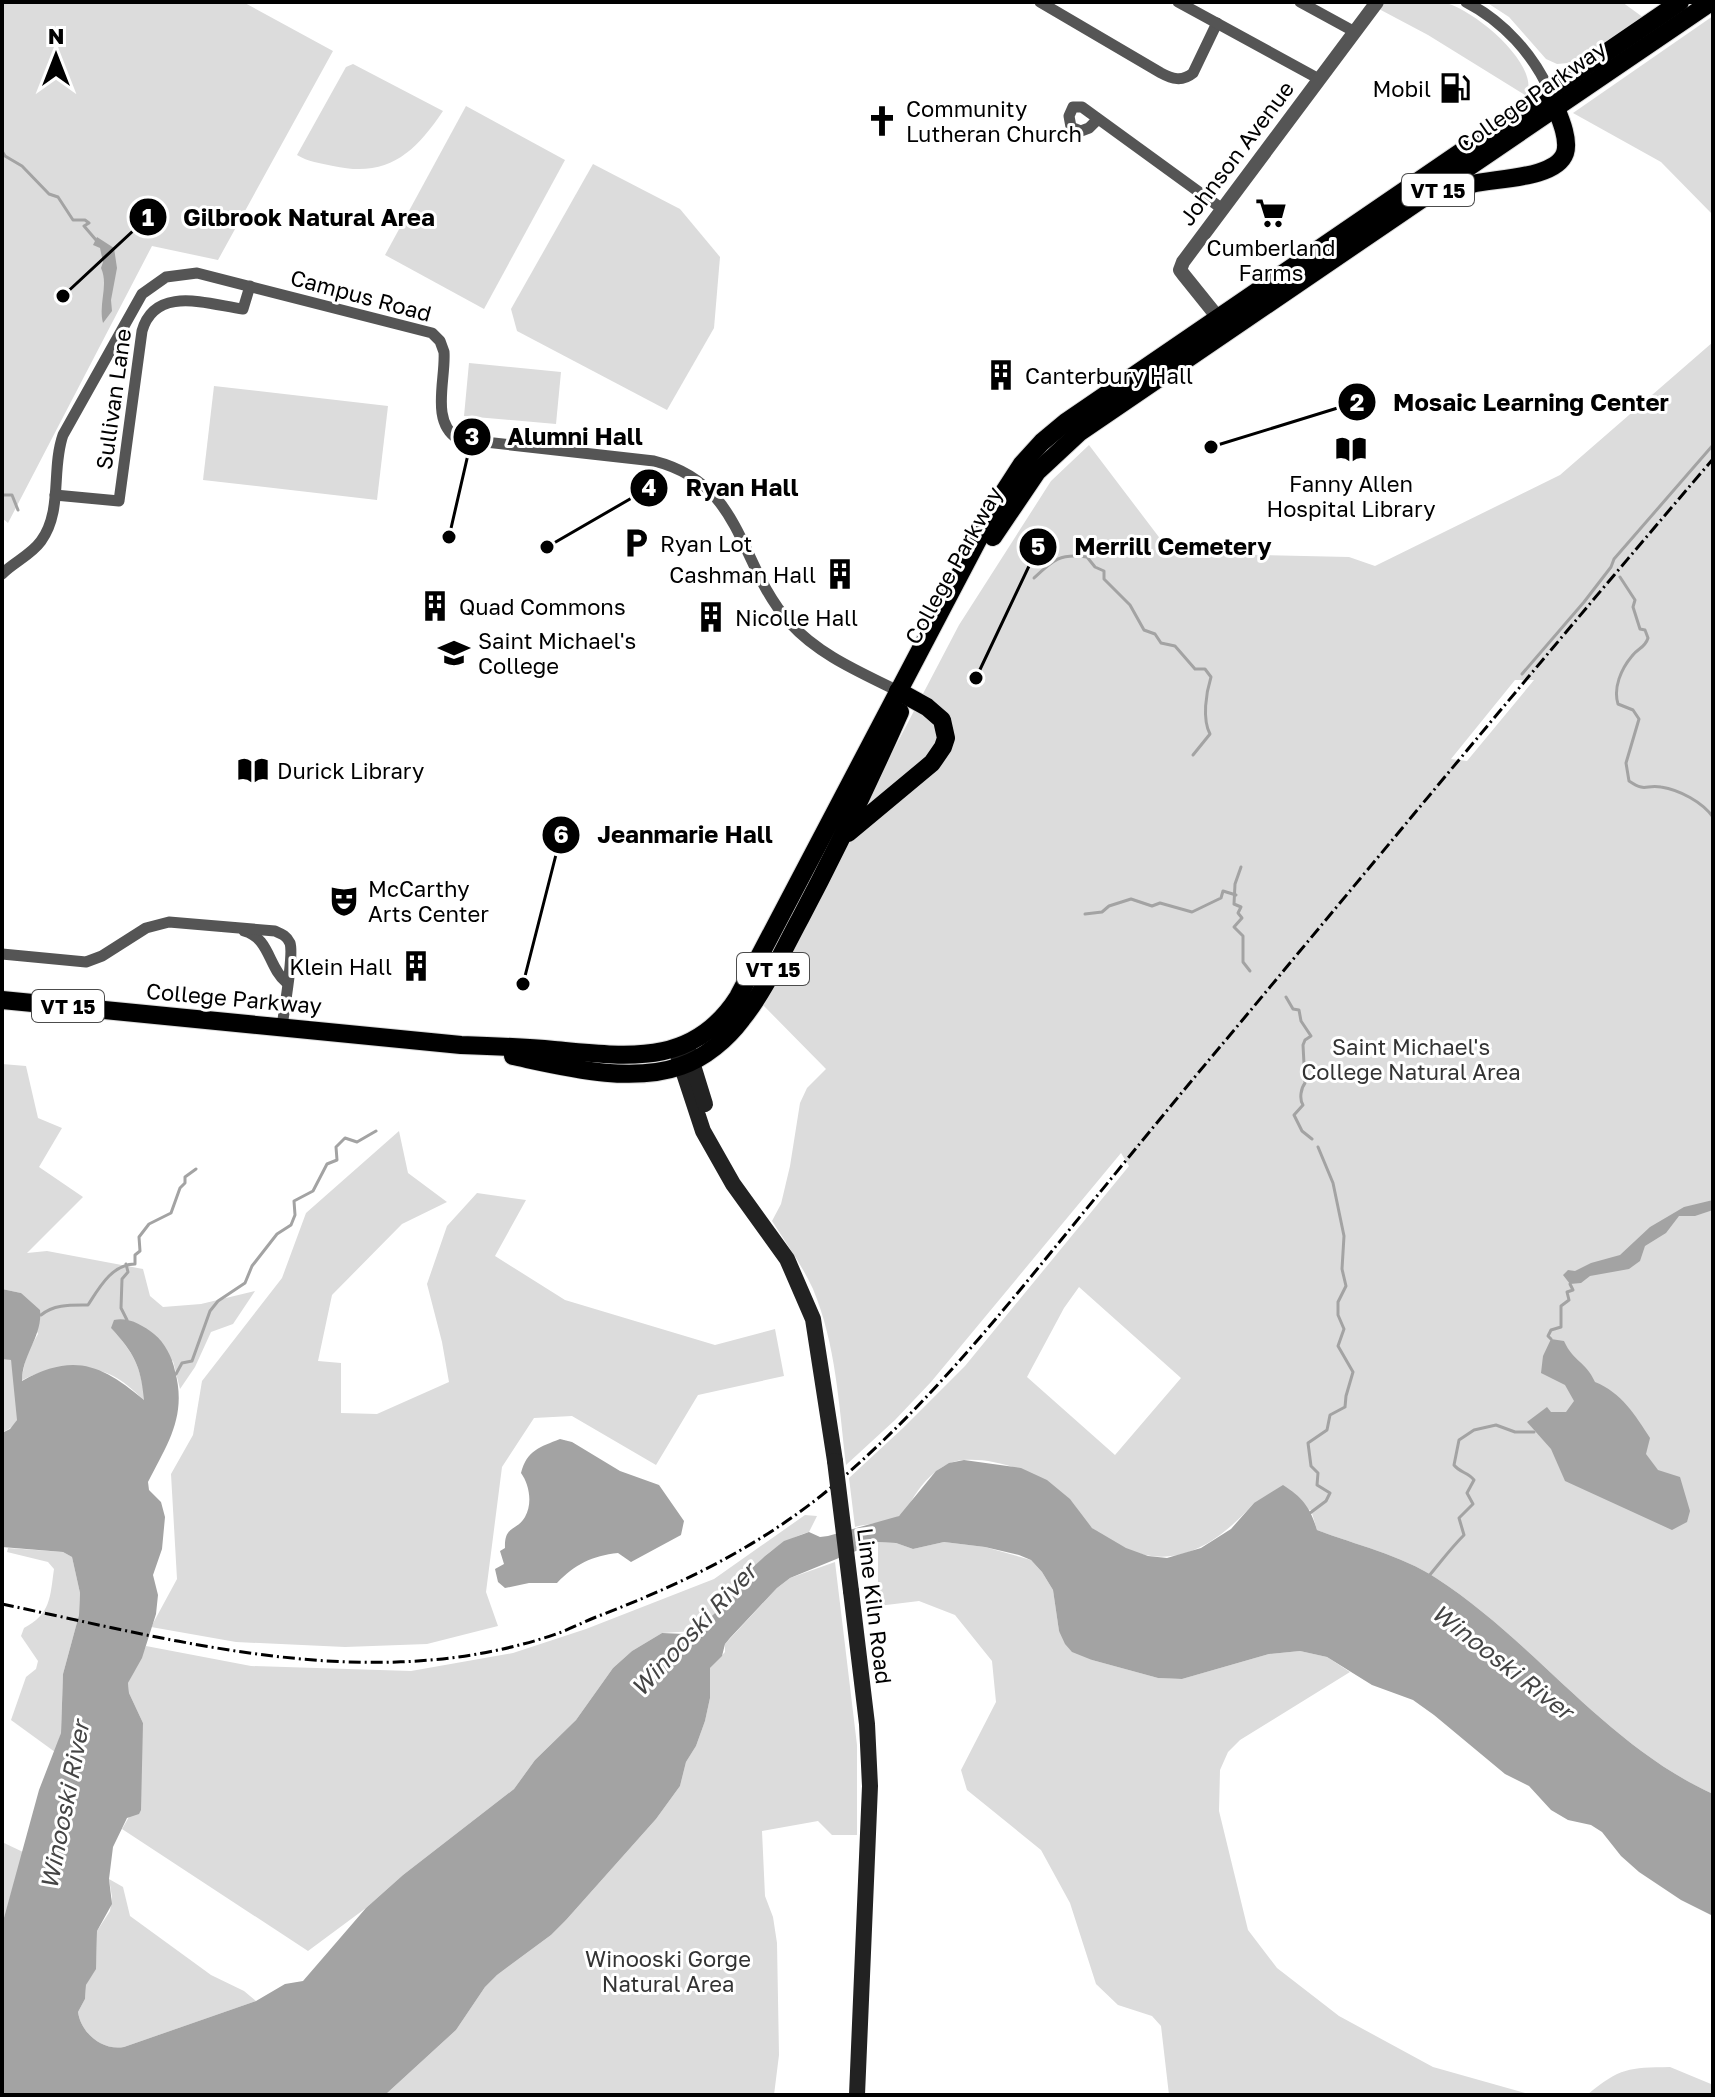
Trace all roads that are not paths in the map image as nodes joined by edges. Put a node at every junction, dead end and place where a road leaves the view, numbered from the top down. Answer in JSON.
{"nodes":[{"id":1,"x":1040,"y":2,"type":"edge"},
{"id":2,"x":1178,"y":2,"type":"edge"},
{"id":3,"x":1300,"y":2,"type":"edge"},
{"id":4,"x":1377,"y":2,"type":"edge"},
{"id":5,"x":1466,"y":2,"type":"edge"},
{"id":6,"x":1680,"y":2,"type":"edge"},
{"id":7,"x":1711,"y":2,"type":"edge"},
{"id":8,"x":1217,"y":23,"type":"junction"},
{"id":9,"x":1355,"y":32,"type":"junction"},
{"id":10,"x":1319,"y":79,"type":"junction"},
{"id":11,"x":1553,"y":99,"type":"junction"},
{"id":12,"x":1098,"y":119,"type":"dead end"},
{"id":13,"x":1414,"y":207,"type":"junction"},
{"id":14,"x":1221,"y":208,"type":"junction"},
{"id":15,"x":1317,"y":251,"type":"junction"},
{"id":16,"x":1319,"y":270,"type":"junction"},
{"id":17,"x":250,"y":286,"type":"junction"},
{"id":18,"x":1224,"y":324,"type":"junction"},
{"id":19,"x":55,"y":495,"type":"junction"},
{"id":20,"x":2,"y":574,"type":"edge"},
{"id":21,"x":903,"y":693,"type":"junction"},
{"id":22,"x":870,"y":762,"type":"junction"},
{"id":23,"x":905,"y":784,"type":"junction"},
{"id":24,"x":836,"y":847,"type":"junction"},
{"id":25,"x":235,"y":929,"type":"junction"},
{"id":26,"x":2,"y":954,"type":"edge"},
{"id":27,"x":286,"y":982,"type":"junction"},
{"id":28,"x":2,"y":1000,"type":"edge"},
{"id":29,"x":282,"y":1027,"type":"junction"},
{"id":30,"x":684,"y":1055,"type":"junction"},
{"id":31,"x":857,"y":2095,"type":"edge"}],
"edges":[{"from":1,"to":8,"type":"street"},
{"from":2,"to":8,"type":"street"},
{"from":3,"to":9,"type":"street"},
{"from":4,"to":9,"type":"street","name":"Johnson Avenue"},
{"from":5,"to":11,"type":"street"},
{"from":6,"to":11,"type":"main road","name":"College Parkway","number":"VT 15"},
{"from":7,"to":11,"type":"main road","name":"College Parkway","number":"VT 15"},
{"from":8,"to":10,"type":"street"},
{"from":9,"to":10,"type":"street","name":"Johnson Avenue"},
{"from":10,"to":14,"type":"street","name":"Johnson Avenue"},
{"from":11,"to":13,"type":"main road","name":"College Parkway","number":"VT 15"},
{"from":11,"to":13,"type":"main road"},
{"from":11,"to":15,"type":"main road","name":"College Parkway","number":"VT 15"},
{"from":12,"to":14,"type":"street"},
{"from":13,"to":16,"type":"main road","name":"College Parkway","number":"VT 15"},
{"from":14,"to":18,"type":"street","name":"Johnson Avenue"},
{"from":15,"to":16,"type":"main road"},
{"from":15,"to":18,"type":"main road","name":"College Parkway","number":"VT 15"},
{"from":16,"to":18,"type":"main road","name":"College Parkway","number":"VT 15"},
{"from":17,"to":19,"type":"street","name":"Campus Road"},
{"from":17,"to":19,"type":"street","name":"Sullivan Lane"},
{"from":17,"to":21,"type":"street","name":"Campus Road"},
{"from":18,"to":21,"type":"main road","name":"College Parkway","number":"VT 15"},
{"from":19,"to":20,"type":"street","name":"Campus Road"},
{"from":21,"to":22,"type":"main road","name":"College Parkway","number":"VT 15"},
{"from":21,"to":23,"type":"main road"},
{"from":22,"to":23,"type":"main road"},
{"from":22,"to":24,"type":"main road","name":"College Parkway","number":"VT 15"},
{"from":22,"to":30,"type":"main road","name":"College Parkway","number":"VT 15"},
{"from":23,"to":24,"type":"main road"},
{"from":24,"to":30,"type":"main road","name":"College Parkway","number":"VT 15"},
{"from":25,"to":26,"type":"street"},
{"from":25,"to":27,"type":"street"},
{"from":25,"to":27,"type":"street"},
{"from":27,"to":29,"type":"street"},
{"from":28,"to":29,"type":"main road","name":"College Parkway","number":"VT 15"},
{"from":29,"to":30,"type":"main road","name":"College Parkway","number":"VT 15"},
{"from":30,"to":31,"type":"main road","name":"Lime Kiln Road","bridge":true}]}
